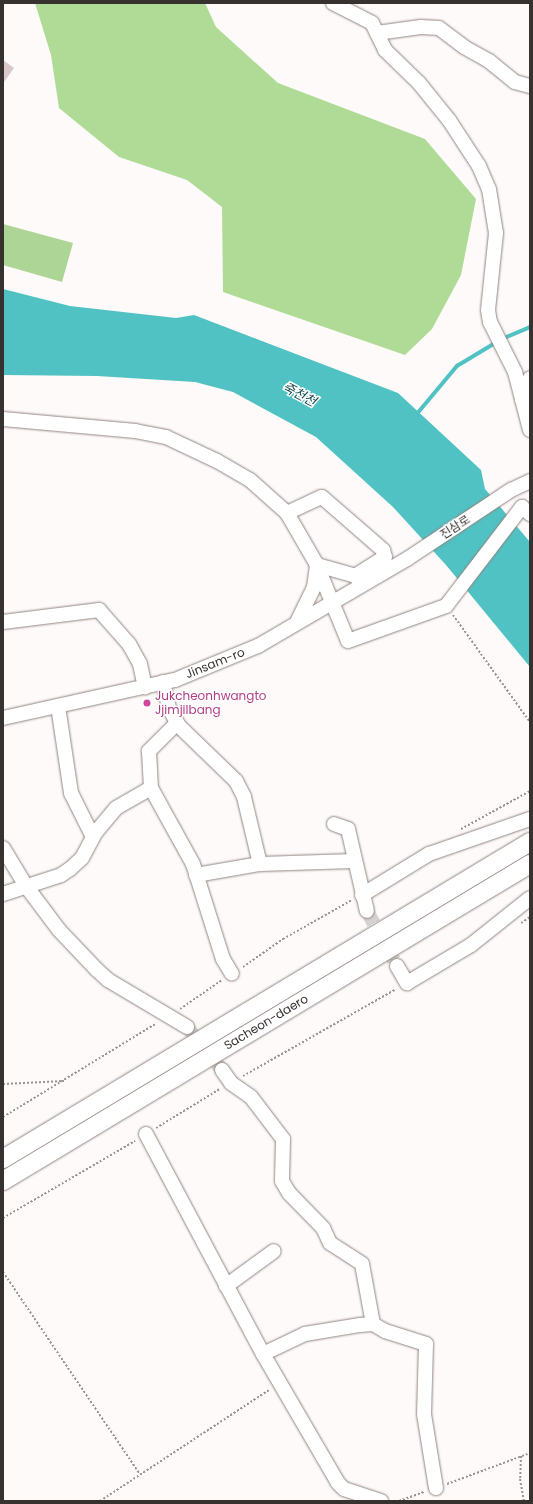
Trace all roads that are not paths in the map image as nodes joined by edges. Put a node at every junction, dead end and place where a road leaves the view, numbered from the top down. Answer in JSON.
{"nodes":[{"id":1,"x":333,"y":3,"type":"edge"},
{"id":2,"x":377,"y":33,"type":"junction"},
{"id":3,"x":530,"y":86,"type":"edge"},
{"id":4,"x":530,"y":378,"type":"edge"},
{"id":5,"x":522,"y":400,"type":"junction"},
{"id":6,"x":3,"y":419,"type":"edge"},
{"id":7,"x":530,"y":430,"type":"edge"},
{"id":8,"x":530,"y":481,"type":"edge"},
{"id":9,"x":508,"y":493,"type":"junction"},
{"id":10,"x":522,"y":512,"type":"edge"},
{"id":11,"x":287,"y":513,"type":"junction"},
{"id":12,"x":407,"y":559,"type":"joint"},
{"id":13,"x":317,"y":565,"type":"junction"},
{"id":14,"x":354,"y":576,"type":"junction"},
{"id":15,"x":371,"y":580,"type":"junction"},
{"id":16,"x":331,"y":604,"type":"junction"},
{"id":17,"x":3,"y":622,"type":"edge"},
{"id":18,"x":296,"y":624,"type":"junction"},
{"id":19,"x":163,"y":682,"type":"junction"},
{"id":20,"x":145,"y":686,"type":"junction"},
{"id":21,"x":58,"y":706,"type":"junction"},
{"id":22,"x":3,"y":718,"type":"edge"},
{"id":23,"x":177,"y":723,"type":"junction"},
{"id":24,"x":151,"y":788,"type":"junction"},
{"id":25,"x":530,"y":820,"type":"edge"},
{"id":26,"x":334,"y":824,"type":"dead end"},
{"id":27,"x":93,"y":837,"type":"junction"},
{"id":28,"x":530,"y":842,"type":"edge"},
{"id":29,"x":3,"y":848,"type":"edge"},
{"id":30,"x":354,"y":861,"type":"junction"},
{"id":31,"x":260,"y":864,"type":"junction"},
{"id":32,"x":530,"y":864,"type":"edge"},
{"id":33,"x":196,"y":876,"type":"junction"},
{"id":34,"x":26,"y":886,"type":"junction"},
{"id":35,"x":3,"y":894,"type":"edge"},
{"id":36,"x":362,"y":895,"type":"junction"},
{"id":37,"x":530,"y":898,"type":"edge"},
{"id":38,"x":368,"y":911,"type":"tunnel mouth"},
{"id":39,"x":397,"y":966,"type":"tunnel mouth"},
{"id":40,"x":232,"y":974,"type":"road end"},
{"id":41,"x":187,"y":1027,"type":"tunnel mouth"},
{"id":42,"x":222,"y":1070,"type":"tunnel mouth"},
{"id":43,"x":146,"y":1134,"type":"road end"},
{"id":44,"x":3,"y":1159,"type":"edge"},
{"id":45,"x":3,"y":1181,"type":"edge"},
{"id":46,"x":274,"y":1252,"type":"dead end"},
{"id":47,"x":226,"y":1286,"type":"junction"},
{"id":48,"x":373,"y":1324,"type":"junction"},
{"id":49,"x":263,"y":1354,"type":"junction"},
{"id":50,"x":436,"y":1488,"type":"road end"},
{"id":51,"x":380,"y":1501,"type":"edge"}],
"edges":[{"from":1,"to":2,"type":"street"},
{"from":2,"to":3,"type":"street"},
{"from":2,"to":5,"type":"street"},
{"from":4,"to":5,"type":"street"},
{"from":5,"to":7,"type":"street"},
{"from":6,"to":11,"type":"street"},
{"from":8,"to":9,"type":"street"},
{"from":9,"to":10,"type":"street"},
{"from":9,"to":12,"type":"street","name":"진삼로"},
{"from":10,"to":16,"type":"street"},
{"from":11,"to":13,"type":"street"},
{"from":11,"to":14,"type":"street"},
{"from":12,"to":15,"type":"street","name":"Jinsam-ro"},
{"from":13,"to":14,"type":"street"},
{"from":13,"to":16,"type":"street"},
{"from":13,"to":18,"type":"street"},
{"from":14,"to":15,"type":"street"},
{"from":15,"to":16,"type":"street","name":"Jinsam-ro"},
{"from":16,"to":18,"type":"street","name":"Jinsam-ro"},
{"from":17,"to":20,"type":"street"},
{"from":18,"to":19,"type":"street","name":"Jinsam-ro"},
{"from":19,"to":20,"type":"street","name":"Jinsam-ro"},
{"from":19,"to":23,"type":"street"},
{"from":20,"to":21,"type":"street","name":"Jinsam-ro"},
{"from":21,"to":22,"type":"street","name":"Jinsam-ro"},
{"from":21,"to":27,"type":"street"},
{"from":23,"to":24,"type":"street"},
{"from":23,"to":31,"type":"street"},
{"from":24,"to":27,"type":"street"},
{"from":24,"to":33,"type":"street"},
{"from":25,"to":36,"type":"street"},
{"from":26,"to":30,"type":"street"},
{"from":27,"to":34,"type":"street"},
{"from":28,"to":44,"type":"main road","name":"Sacheon-daero"},
{"from":29,"to":34,"type":"street"},
{"from":30,"to":31,"type":"street"},
{"from":30,"to":36,"type":"street"},
{"from":31,"to":33,"type":"street"},
{"from":32,"to":45,"type":"main road","name":"Sacheon-daero"},
{"from":33,"to":40,"type":"street"},
{"from":34,"to":35,"type":"street"},
{"from":34,"to":41,"type":"street"},
{"from":36,"to":38,"type":"street"},
{"from":37,"to":39,"type":"street"},
{"from":42,"to":48,"type":"street"},
{"from":43,"to":47,"type":"street"},
{"from":46,"to":47,"type":"street"},
{"from":47,"to":49,"type":"street"},
{"from":48,"to":49,"type":"street"},
{"from":48,"to":50,"type":"street"},
{"from":49,"to":51,"type":"street"}]}
